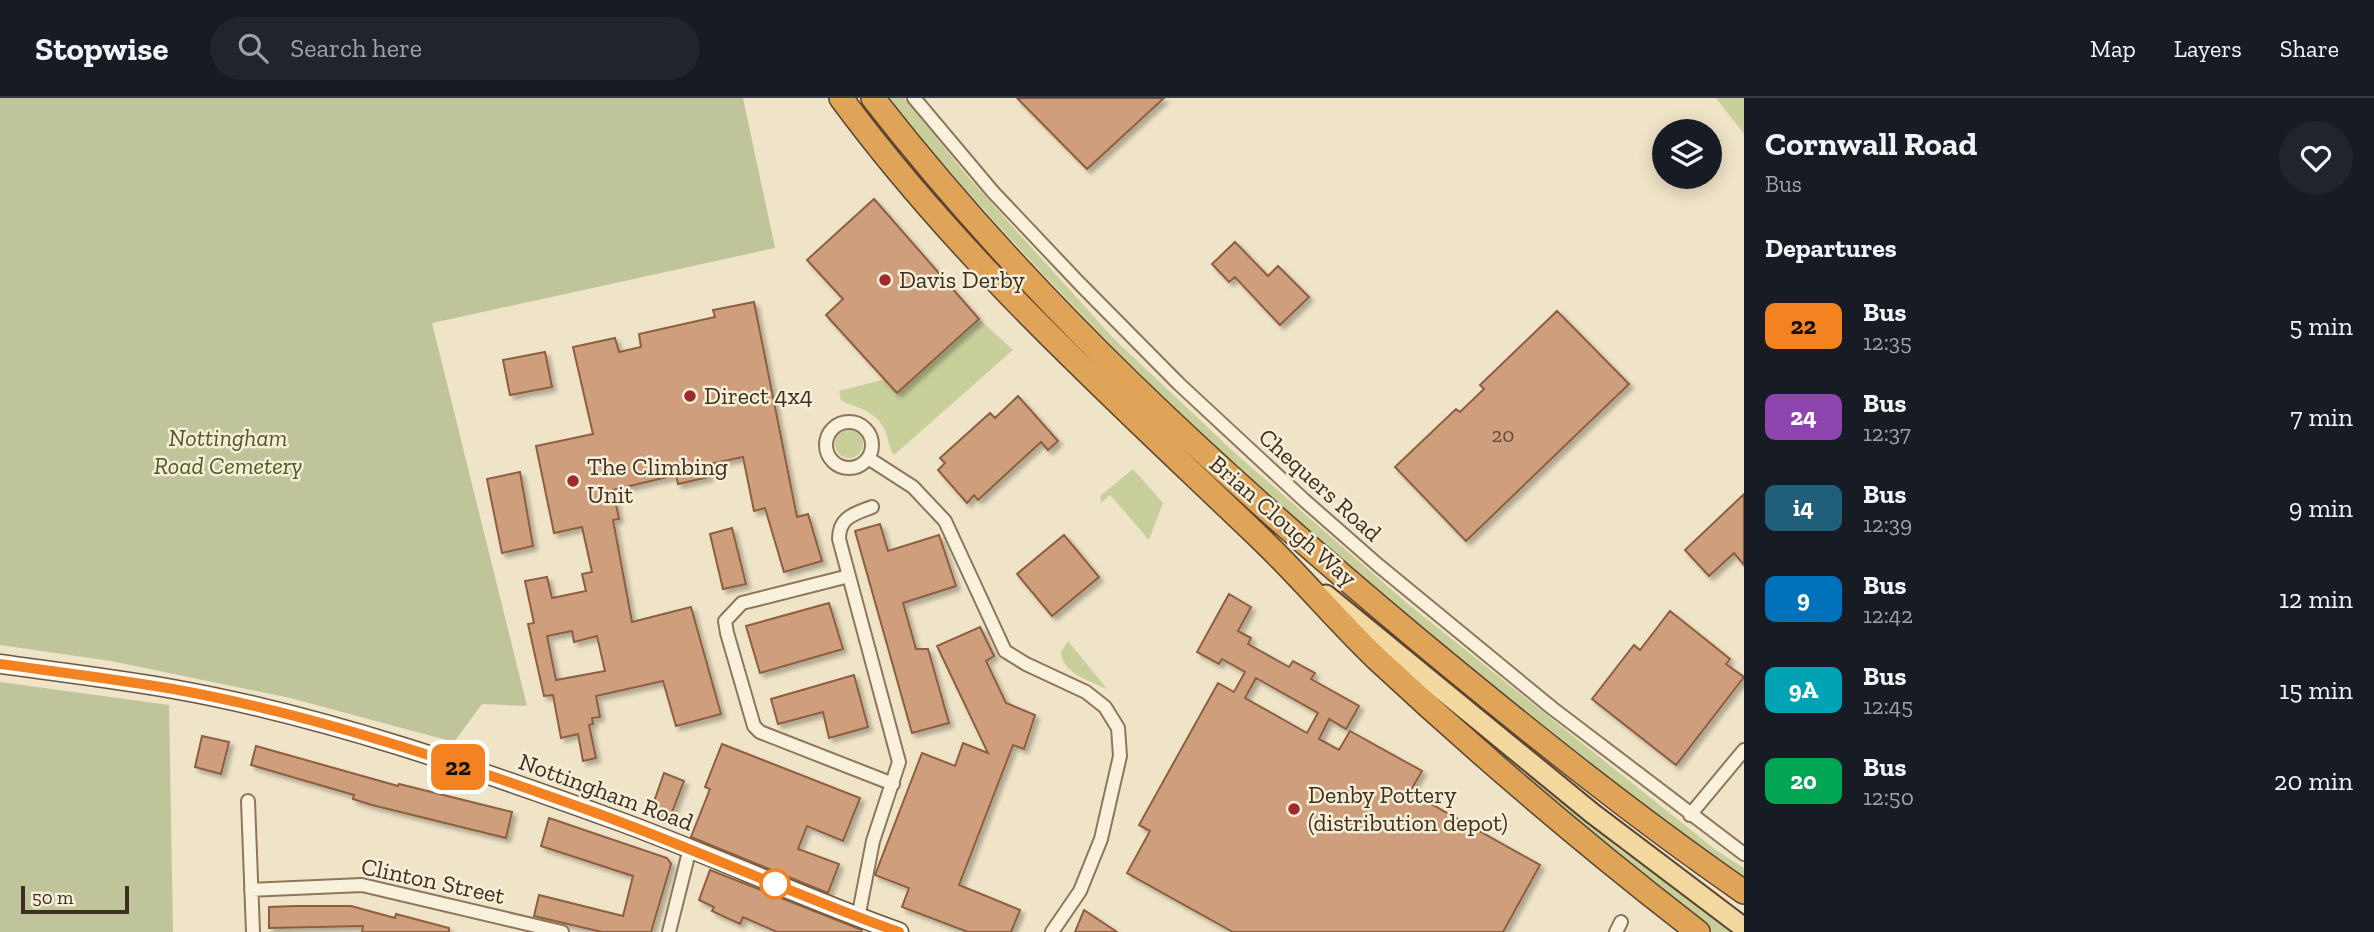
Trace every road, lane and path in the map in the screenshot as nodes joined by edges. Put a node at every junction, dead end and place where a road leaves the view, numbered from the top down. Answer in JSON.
{"nodes":[{"id":1,"x":841,"y":98,"type":"edge"},
{"id":2,"x":873,"y":98,"type":"edge"},
{"id":3,"x":914,"y":98,"type":"edge"},
{"id":4,"x":868,"y":458,"type":"dead end"},
{"id":5,"x":872,"y":507,"type":"dead end"},
{"id":6,"x":1261,"y":539,"type":"junction"},
{"id":7,"x":849,"y":576,"type":"junction"},
{"id":8,"x":0,"y":664,"type":"edge"},
{"id":9,"x":1744,"y":750,"type":"edge"},
{"id":10,"x":893,"y":784,"type":"junction"},
{"id":11,"x":248,"y":801,"type":"dead end"},
{"id":12,"x":1690,"y":815,"type":"junction"},
{"id":13,"x":690,"y":848,"type":"junction"},
{"id":14,"x":1744,"y":854,"type":"edge"},
{"id":15,"x":251,"y":890,"type":"junction"},
{"id":16,"x":1744,"y":892,"type":"edge"},
{"id":17,"x":858,"y":918,"type":"junction"},
{"id":18,"x":1744,"y":928,"type":"edge"},
{"id":19,"x":253,"y":932,"type":"edge"},
{"id":20,"x":562,"y":932,"type":"edge"},
{"id":21,"x":669,"y":932,"type":"edge"},
{"id":22,"x":899,"y":932,"type":"edge"},
{"id":23,"x":1052,"y":932,"type":"edge"},
{"id":24,"x":1698,"y":932,"type":"edge"}],
"edges":[{"from":1,"to":6,"type":"highway","name":"Brian Clough Way"},
{"from":2,"to":16,"type":"highway","name":"Brian Clough Way"},
{"from":3,"to":12,"type":"street","name":"Chequers Road"},
{"from":4,"to":23,"type":"street"},
{"from":5,"to":7,"type":"street"},
{"from":6,"to":18,"type":"main road","name":"Brian Clough Way"},
{"from":6,"to":24,"type":"highway"},
{"from":7,"to":10,"type":"street"},
{"from":7,"to":10,"type":"street"},
{"from":8,"to":13,"type":"street","name":"Nottingham Road"},
{"from":9,"to":12,"type":"street"},
{"from":10,"to":17,"type":"street"},
{"from":11,"to":15,"type":"street"},
{"from":12,"to":14,"type":"street","name":"Chequers Road"},
{"from":13,"to":17,"type":"street","name":"Nottingham Road"},
{"from":13,"to":21,"type":"street"},
{"from":15,"to":19,"type":"street"},
{"from":15,"to":20,"type":"street","name":"Clinton Street"},
{"from":17,"to":22,"type":"street","name":"Nottingham Road"}]}
